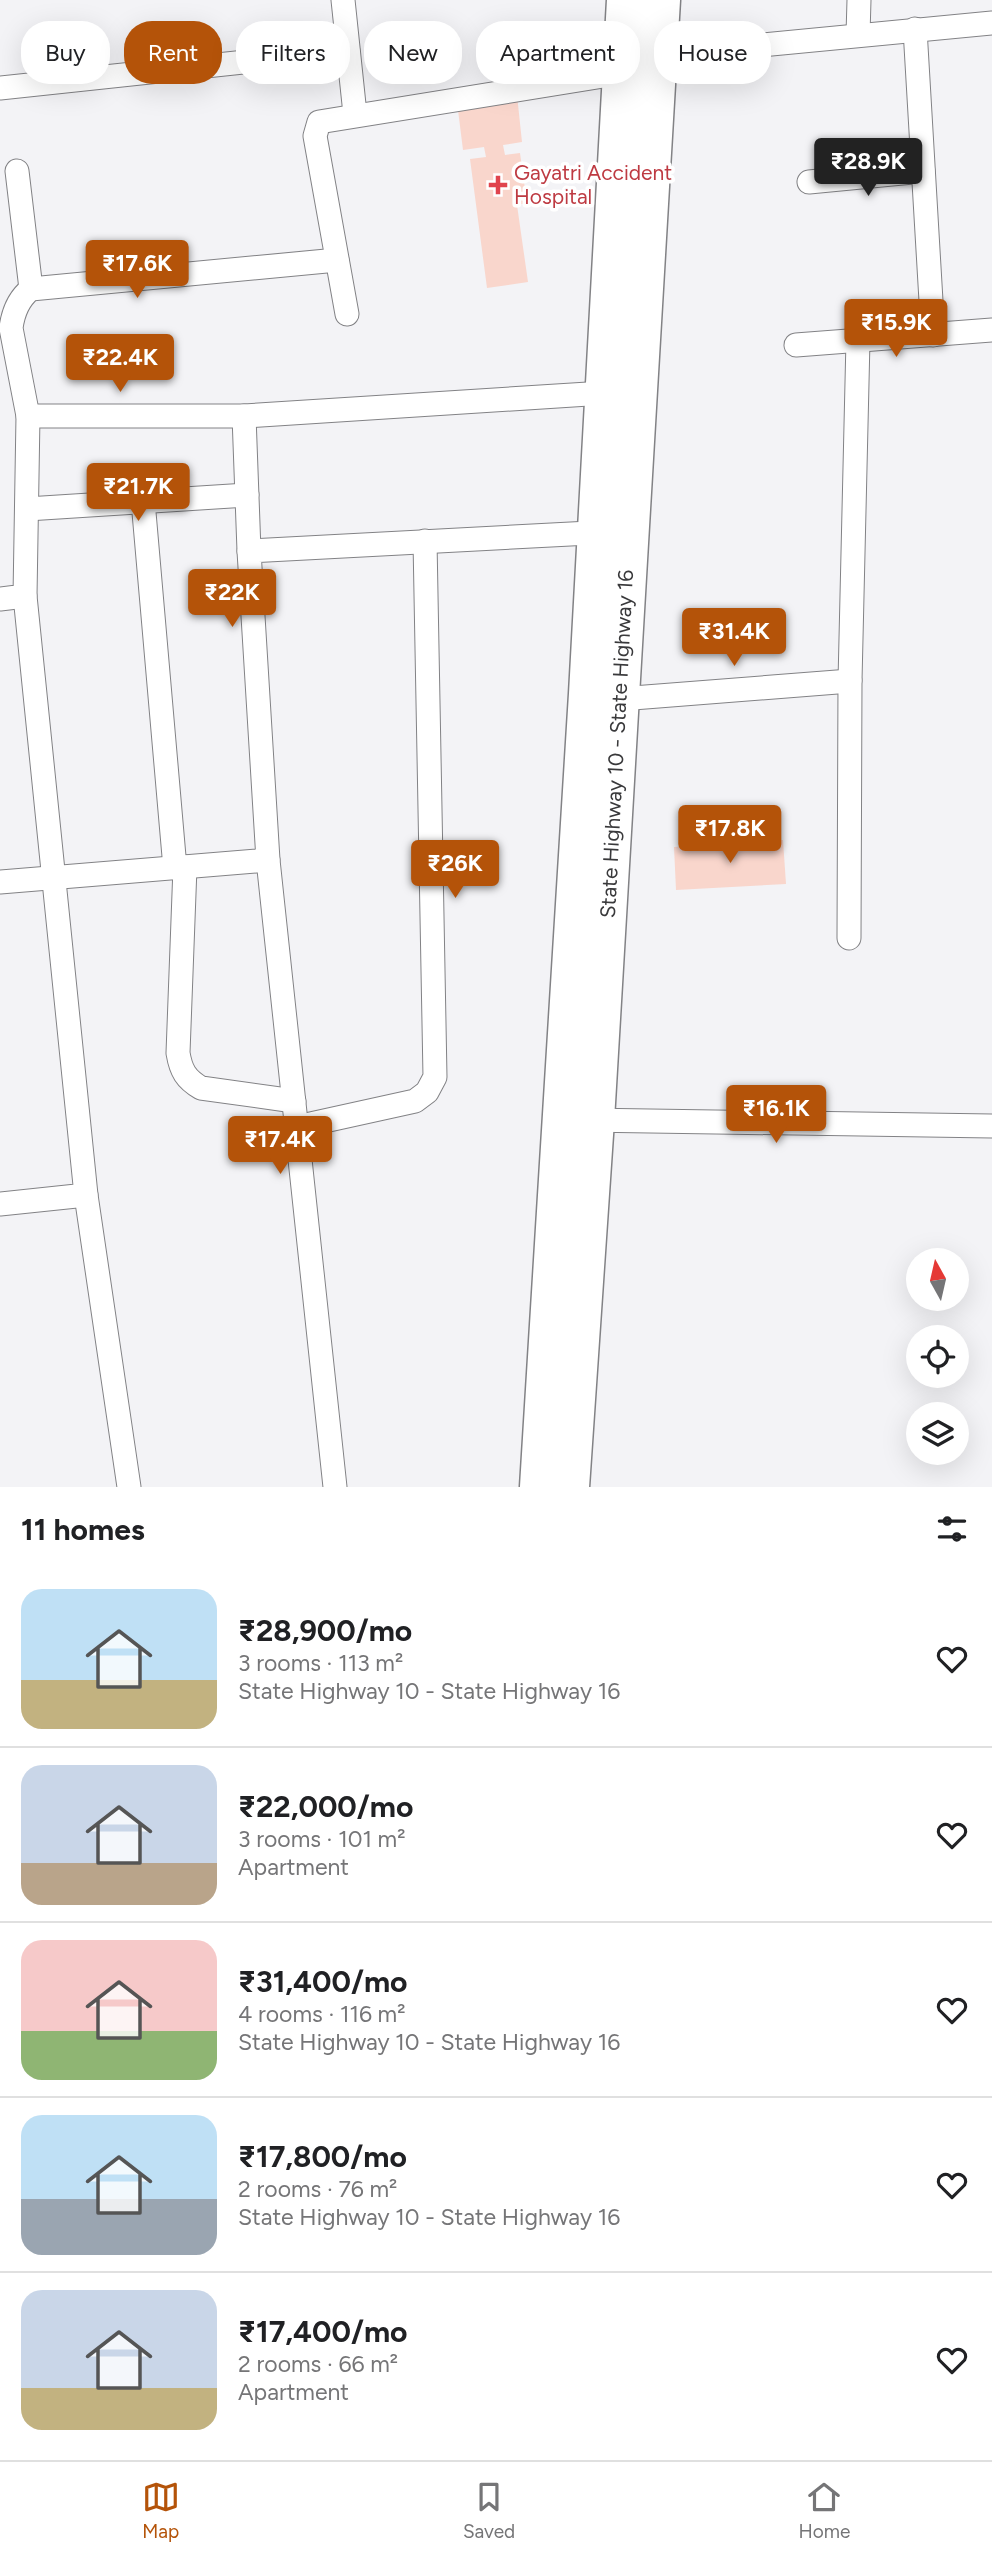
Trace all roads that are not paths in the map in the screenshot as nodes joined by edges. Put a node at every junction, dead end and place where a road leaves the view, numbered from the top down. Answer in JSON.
{"nodes":[{"id":1,"x":343,"y":0,"type":"edge"},
{"id":2,"x":626,"y":0,"type":"edge"},
{"id":3,"x":661,"y":0,"type":"edge"},
{"id":4,"x":859,"y":0,"type":"edge"},
{"id":5,"x":345,"y":21,"type":"edge"},
{"id":6,"x":629,"y":21,"type":"edge"},
{"id":7,"x":992,"y":23,"type":"edge"},
{"id":8,"x":915,"y":29,"type":"junction"},
{"id":9,"x":858,"y":35,"type":"junction"},
{"id":10,"x":640,"y":48,"type":"edge"},
{"id":11,"x":640,"y":61,"type":"edge"},
{"id":12,"x":236,"y":63,"type":"edge"},
{"id":13,"x":350,"y":69,"type":"edge"},
{"id":14,"x":516,"y":84,"type":"edge"},
{"id":15,"x":632,"y":84,"type":"edge"},
{"id":16,"x":633,"y":84,"type":"edge"},
{"id":17,"x":0,"y":88,"type":"edge"},
{"id":18,"x":355,"y":114,"type":"junction"},
{"id":19,"x":18,"y":171,"type":"dead end"},
{"id":20,"x":923,"y":171,"type":"junction"},
{"id":21,"x":808,"y":182,"type":"dead end"},
{"id":22,"x":337,"y":260,"type":"junction"},
{"id":23,"x":31,"y":289,"type":"junction"},
{"id":24,"x":346,"y":314,"type":"dead end"},
{"id":25,"x":992,"y":330,"type":"edge"},
{"id":26,"x":933,"y":335,"type":"junction"},
{"id":27,"x":858,"y":340,"type":"junction"},
{"id":28,"x":796,"y":345,"type":"dead end"},
{"id":29,"x":604,"y":393,"type":"junction"},
{"id":30,"x":28,"y":416,"type":"junction"},
{"id":31,"x":244,"y":416,"type":"junction"},
{"id":32,"x":247,"y":495,"type":"junction"},
{"id":33,"x":144,"y":501,"type":"junction"},
{"id":34,"x":27,"y":509,"type":"junction"},
{"id":35,"x":613,"y":532,"type":"junction"},
{"id":36,"x":425,"y":541,"type":"junction"},
{"id":37,"x":249,"y":551,"type":"junction"},
{"id":38,"x":25,"y":596,"type":"junction"},
{"id":39,"x":0,"y":599,"type":"edge"},
{"id":40,"x":850,"y":681,"type":"junction"},
{"id":41,"x":620,"y":699,"type":"junction"},
{"id":42,"x":268,"y":860,"type":"junction"},
{"id":43,"x":180,"y":867,"type":"junction"},
{"id":44,"x":55,"y":877,"type":"junction"},
{"id":45,"x":0,"y":882,"type":"edge"},
{"id":46,"x":849,"y":938,"type":"dead end"},
{"id":47,"x":294,"y":1101,"type":"junction"},
{"id":48,"x":578,"y":1120,"type":"junction"},
{"id":49,"x":992,"y":1126,"type":"edge"},
{"id":50,"x":297,"y":1127,"type":"junction"},
{"id":51,"x":86,"y":1195,"type":"junction"},
{"id":52,"x":0,"y":1204,"type":"edge"},
{"id":53,"x":129,"y":1487,"type":"edge"},
{"id":54,"x":335,"y":1487,"type":"edge"},
{"id":55,"x":539,"y":1487,"type":"edge"},
{"id":56,"x":570,"y":1487,"type":"edge"}],
"edges":[{"from":1,"to":5,"type":"street"},
{"from":2,"to":6,"type":"highway","name":"State Highway 10 - State Highway 16"},
{"from":3,"to":10,"type":"highway","name":"State Highway 10 - State Highway 16"},
{"from":4,"to":9,"type":"street"},
{"from":7,"to":8,"type":"street"},
{"from":8,"to":9,"type":"street"},
{"from":8,"to":20,"type":"street"},
{"from":9,"to":11,"type":"street"},
{"from":12,"to":17,"type":"street"},
{"from":13,"to":18,"type":"street"},
{"from":14,"to":18,"type":"street"},
{"from":15,"to":29,"type":"highway","name":"State Highway 10 - State Highway 16"},
{"from":16,"to":35,"type":"highway","name":"State Highway 10 - State Highway 16"},
{"from":18,"to":22,"type":"street"},
{"from":19,"to":23,"type":"street"},
{"from":20,"to":21,"type":"street"},
{"from":20,"to":26,"type":"street"},
{"from":22,"to":23,"type":"street"},
{"from":22,"to":24,"type":"street"},
{"from":23,"to":30,"type":"street"},
{"from":25,"to":26,"type":"street"},
{"from":26,"to":27,"type":"street"},
{"from":27,"to":28,"type":"street"},
{"from":27,"to":40,"type":"street"},
{"from":29,"to":31,"type":"street"},
{"from":29,"to":35,"type":"highway","name":"State Highway 10 - State Highway 16"},
{"from":30,"to":31,"type":"street"},
{"from":30,"to":34,"type":"street"},
{"from":31,"to":32,"type":"street"},
{"from":32,"to":33,"type":"street"},
{"from":32,"to":37,"type":"street"},
{"from":33,"to":34,"type":"street"},
{"from":33,"to":43,"type":"street"},
{"from":34,"to":38,"type":"street"},
{"from":35,"to":36,"type":"street"},
{"from":35,"to":41,"type":"highway","name":"State Highway 10 - State Highway 16"},
{"from":35,"to":48,"type":"highway","name":"State Highway 10 - State Highway 16"},
{"from":36,"to":37,"type":"street"},
{"from":36,"to":50,"type":"street"},
{"from":37,"to":42,"type":"street"},
{"from":38,"to":39,"type":"street"},
{"from":38,"to":44,"type":"street"},
{"from":40,"to":41,"type":"street"},
{"from":40,"to":46,"type":"street"},
{"from":41,"to":48,"type":"highway","name":"State Highway 10 - State Highway 16"},
{"from":42,"to":43,"type":"street"},
{"from":42,"to":47,"type":"street"},
{"from":43,"to":44,"type":"street"},
{"from":43,"to":47,"type":"street"},
{"from":44,"to":45,"type":"street"},
{"from":44,"to":51,"type":"street"},
{"from":47,"to":50,"type":"street"},
{"from":48,"to":49,"type":"street"},
{"from":48,"to":55,"type":"highway","name":"State Highway 10 - State Highway 16"},
{"from":48,"to":56,"type":"highway","name":"State Highway 10 - State Highway 16"},
{"from":50,"to":54,"type":"street"},
{"from":51,"to":52,"type":"street"},
{"from":51,"to":53,"type":"street"}]}
